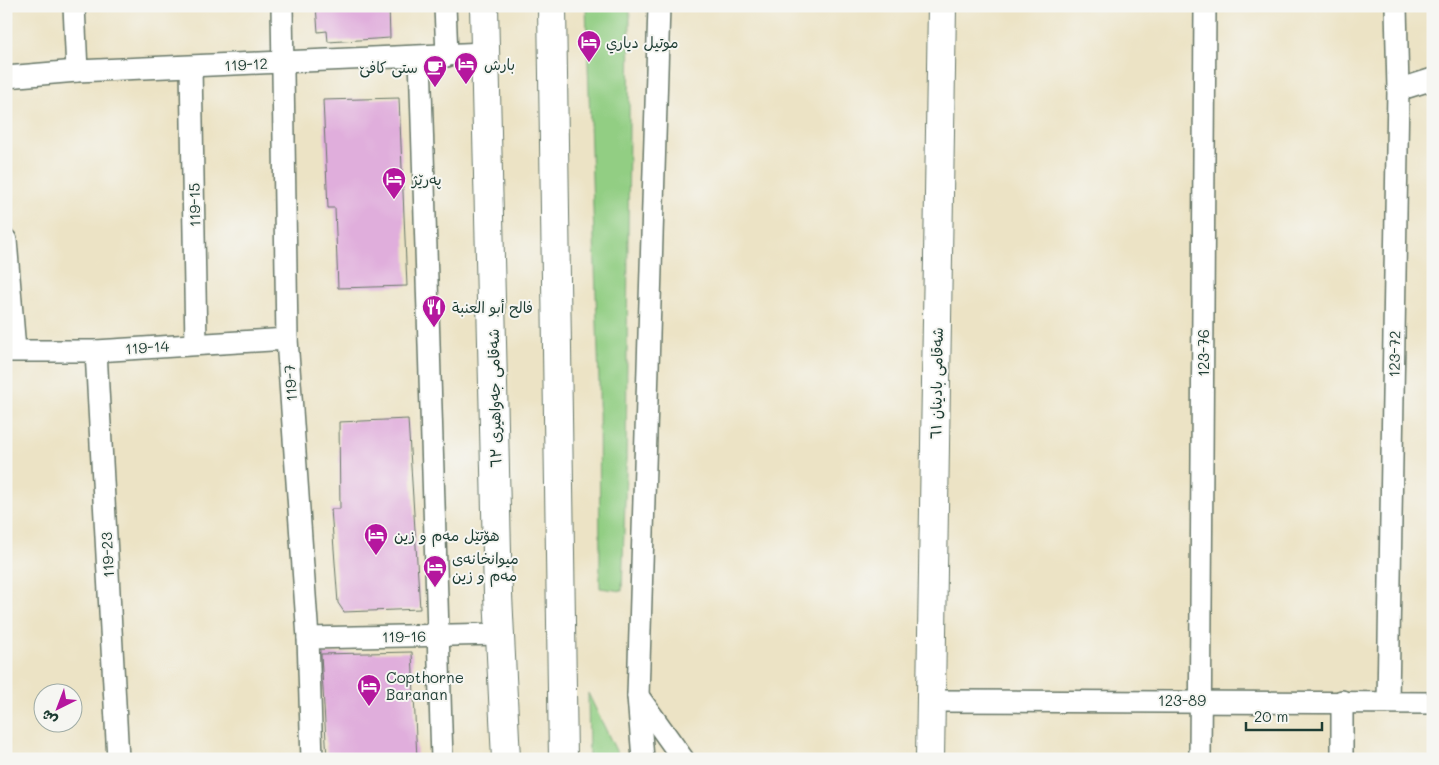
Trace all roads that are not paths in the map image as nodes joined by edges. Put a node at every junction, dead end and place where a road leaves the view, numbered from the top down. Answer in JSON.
{"nodes":[{"id":1,"x":74,"y":6,"type":"edge"},
{"id":2,"x":282,"y":6,"type":"edge"},
{"id":3,"x":445,"y":6,"type":"edge"},
{"id":4,"x":484,"y":6,"type":"edge"},
{"id":5,"x":552,"y":6,"type":"edge"},
{"id":6,"x":660,"y":6,"type":"edge"},
{"id":7,"x":942,"y":6,"type":"edge"},
{"id":8,"x":1205,"y":6,"type":"edge"},
{"id":9,"x":1396,"y":6,"type":"edge"},
{"id":10,"x":485,"y":53,"type":"junction"},
{"id":11,"x":447,"y":56,"type":"junction"},
{"id":12,"x":420,"y":57,"type":"junction"},
{"id":13,"x":281,"y":62,"type":"junction"},
{"id":14,"x":191,"y":67,"type":"junction"},
{"id":15,"x":77,"y":71,"type":"junction"},
{"id":16,"x":6,"y":77,"type":"edge"},
{"id":17,"x":1433,"y":79,"type":"edge"},
{"id":18,"x":1398,"y":90,"type":"junction"},
{"id":19,"x":6,"y":240,"type":"edge"},
{"id":20,"x":287,"y":339,"type":"junction"},
{"id":21,"x":196,"y":344,"type":"junction"},
{"id":22,"x":11,"y":351,"type":"edge"},
{"id":23,"x":96,"y":351,"type":"junction"},
{"id":24,"x":500,"y":634,"type":"junction"},
{"id":25,"x":438,"y":635,"type":"junction"},
{"id":26,"x":308,"y":638,"type":"junction"},
{"id":27,"x":638,"y":696,"type":"junction"},
{"id":28,"x":1201,"y":700,"type":"junction"},
{"id":29,"x":931,"y":701,"type":"junction"},
{"id":30,"x":1342,"y":701,"type":"junction"},
{"id":31,"x":1388,"y":702,"type":"junction"},
{"id":32,"x":1433,"y":703,"type":"edge"},
{"id":33,"x":118,"y":759,"type":"edge"},
{"id":34,"x":312,"y":759,"type":"edge"},
{"id":35,"x":442,"y":759,"type":"edge"},
{"id":36,"x":506,"y":759,"type":"edge"},
{"id":37,"x":563,"y":759,"type":"edge"},
{"id":38,"x":643,"y":759,"type":"edge"},
{"id":39,"x":683,"y":759,"type":"edge"},
{"id":40,"x":930,"y":759,"type":"edge"},
{"id":41,"x":1200,"y":759,"type":"edge"},
{"id":42,"x":1342,"y":759,"type":"edge"}],
"edges":[{"from":1,"to":15,"type":"street"},
{"from":2,"to":13,"type":"street","name":"119-7"},
{"from":3,"to":11,"type":"street"},
{"from":4,"to":10,"type":"main road","name":"شەقامی جەواهیری ٦٣"},
{"from":5,"to":37,"type":"main road"},
{"from":6,"to":27,"type":"street"},
{"from":7,"to":29,"type":"main road","name":"شەقامی بادینان ٦١"},
{"from":8,"to":28,"type":"street","name":"123-76"},
{"from":9,"to":18,"type":"street","name":"123-72"},
{"from":10,"to":11,"type":"street","name":"119-12"},
{"from":10,"to":24,"type":"main road","name":"شەقامی جەواهیری ٦٣"},
{"from":11,"to":12,"type":"street","name":"119-12"},
{"from":12,"to":13,"type":"street","name":"119-12"},
{"from":12,"to":25,"type":"street"},
{"from":13,"to":14,"type":"street","name":"119-12"},
{"from":13,"to":20,"type":"street","name":"119-7"},
{"from":14,"to":15,"type":"street","name":"119-12"},
{"from":14,"to":21,"type":"street","name":"119-15"},
{"from":15,"to":16,"type":"street","name":"119-12"},
{"from":17,"to":18,"type":"street"},
{"from":18,"to":31,"type":"street","name":"123-72"},
{"from":19,"to":22,"type":"street"},
{"from":20,"to":21,"type":"street","name":"119-14"},
{"from":20,"to":26,"type":"street","name":"119-7"},
{"from":21,"to":23,"type":"street","name":"119-14"},
{"from":22,"to":23,"type":"street","name":"119-14"},
{"from":23,"to":33,"type":"street","name":"119-23"},
{"from":24,"to":25,"type":"street","name":"119-16"},
{"from":24,"to":36,"type":"main road","name":"شەقامی جەواهیری ٦٣"},
{"from":25,"to":26,"type":"street","name":"119-16"},
{"from":25,"to":35,"type":"street"},
{"from":26,"to":34,"type":"street","name":"119-7"},
{"from":27,"to":38,"type":"street"},
{"from":27,"to":39,"type":"street"},
{"from":28,"to":29,"type":"street","name":"123-89"},
{"from":28,"to":30,"type":"street","name":"123-89"},
{"from":28,"to":41,"type":"street","name":"123-76"},
{"from":29,"to":40,"type":"main road","name":"شەقامی بادینان ٦١"},
{"from":30,"to":31,"type":"street","name":"123-89"},
{"from":30,"to":42,"type":"street"},
{"from":31,"to":32,"type":"street","name":"123-89"}]}
